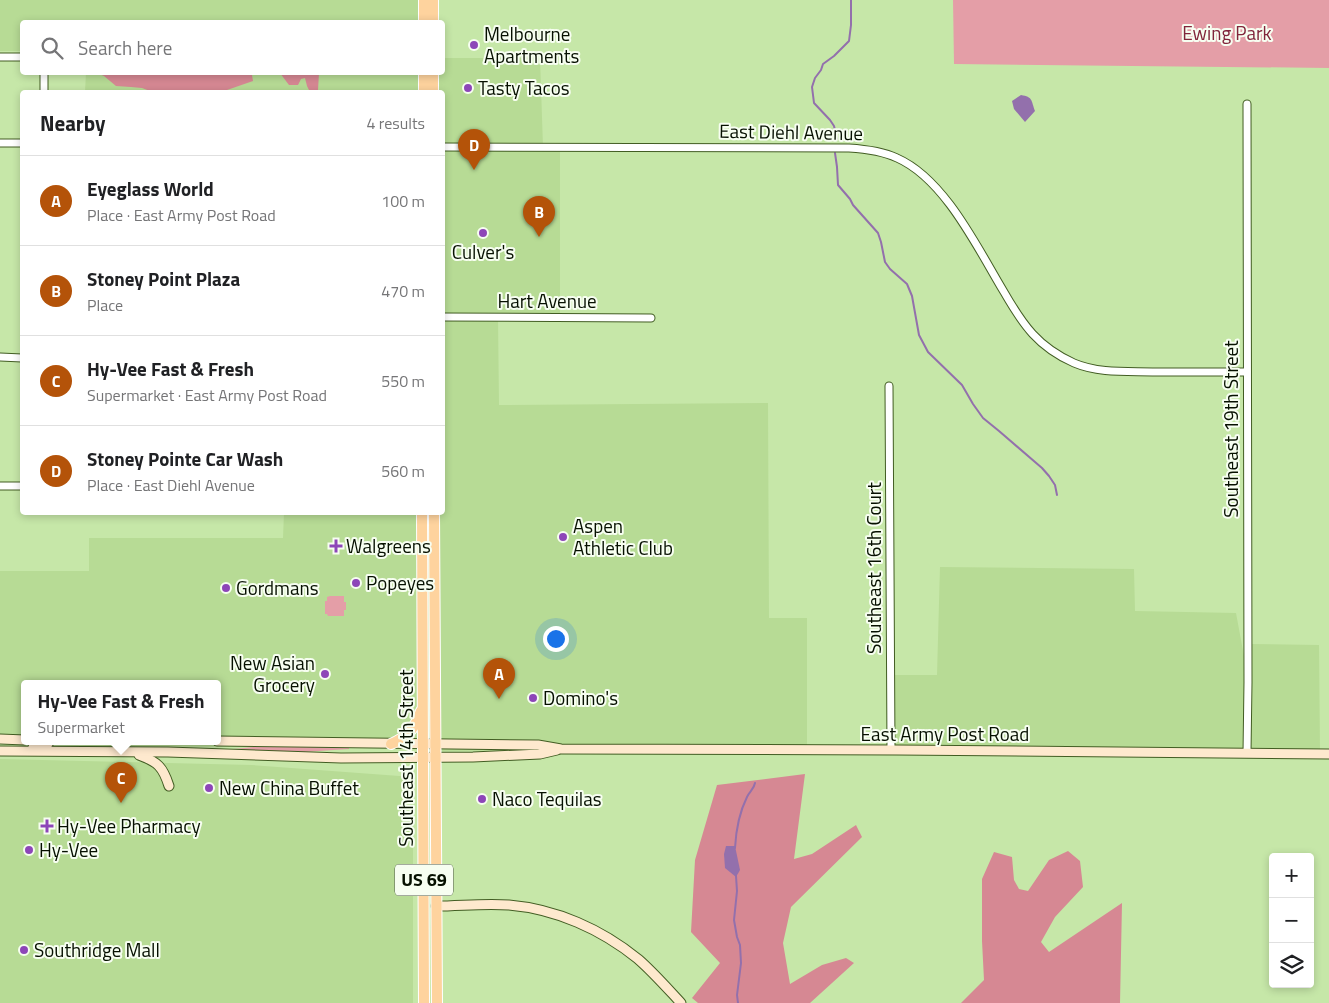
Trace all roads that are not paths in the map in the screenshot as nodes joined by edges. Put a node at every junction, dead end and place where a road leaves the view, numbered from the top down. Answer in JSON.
{"nodes":[{"id":1,"x":424,"y":0,"type":"edge"},
{"id":2,"x":433,"y":0,"type":"edge"},
{"id":3,"x":424,"y":20,"type":"edge"},
{"id":4,"x":433,"y":20,"type":"edge"},
{"id":5,"x":0,"y":57,"type":"edge"},
{"id":6,"x":20,"y":57,"type":"edge"},
{"id":7,"x":44,"y":75,"type":"edge"},
{"id":8,"x":424,"y":75,"type":"edge"},
{"id":9,"x":433,"y":75,"type":"edge"},
{"id":10,"x":44,"y":90,"type":"edge"},
{"id":11,"x":424,"y":90,"type":"edge"},
{"id":12,"x":433,"y":90,"type":"edge"},
{"id":13,"x":1247,"y":104,"type":"dead end"},
{"id":14,"x":0,"y":143,"type":"edge"},
{"id":15,"x":20,"y":143,"type":"edge"},
{"id":16,"x":445,"y":147,"type":"edge"},
{"id":17,"x":445,"y":317,"type":"edge"},
{"id":18,"x":651,"y":318,"type":"dead end"},
{"id":19,"x":0,"y":358,"type":"edge"},
{"id":20,"x":20,"y":358,"type":"edge"},
{"id":21,"x":1247,"y":372,"type":"junction"},
{"id":22,"x":889,"y":386,"type":"dead end"},
{"id":23,"x":0,"y":486,"type":"edge"},
{"id":24,"x":20,"y":486,"type":"edge"},
{"id":25,"x":422,"y":515,"type":"edge"},
{"id":26,"x":434,"y":515,"type":"edge"},
{"id":27,"x":423,"y":706,"type":"junction"},
{"id":28,"x":0,"y":740,"type":"edge"},
{"id":29,"x":21,"y":740,"type":"edge"},
{"id":30,"x":221,"y":741,"type":"edge"},
{"id":31,"x":391,"y":744,"type":"junction"},
{"id":32,"x":424,"y":744,"type":"junction"},
{"id":33,"x":436,"y":744,"type":"junction"},
{"id":34,"x":43,"y":745,"type":"edge"},
{"id":35,"x":0,"y":747,"type":"edge"},
{"id":36,"x":562,"y":749,"type":"junction"},
{"id":37,"x":891,"y":750,"type":"junction"},
{"id":38,"x":0,"y":751,"type":"edge"},
{"id":39,"x":132,"y":752,"type":"junction"},
{"id":40,"x":1247,"y":753,"type":"junction"},
{"id":41,"x":1329,"y":754,"type":"edge"},
{"id":42,"x":424,"y":758,"type":"junction"},
{"id":43,"x":436,"y":758,"type":"junction"},
{"id":44,"x":169,"y":786,"type":"dead end"},
{"id":45,"x":436,"y":906,"type":"junction"},
{"id":46,"x":424,"y":1003,"type":"edge"},
{"id":47,"x":437,"y":1003,"type":"edge"},
{"id":48,"x":681,"y":1003,"type":"edge"}],
"edges":[{"from":1,"to":3,"type":"main road"},
{"from":2,"to":4,"type":"main road"},
{"from":5,"to":6,"type":"street"},
{"from":7,"to":10,"type":"street"},
{"from":8,"to":11,"type":"main road"},
{"from":9,"to":12,"type":"main road"},
{"from":13,"to":21,"type":"street","name":"Southeast 19th Street"},
{"from":14,"to":15,"type":"street"},
{"from":16,"to":21,"type":"street","name":"East Diehl Avenue"},
{"from":17,"to":18,"type":"street","name":"Hart Avenue"},
{"from":19,"to":20,"type":"street"},
{"from":21,"to":40,"type":"street","name":"Southeast 19th Street"},
{"from":22,"to":37,"type":"street","name":"Southeast 16th Court"},
{"from":23,"to":24,"type":"street"},
{"from":25,"to":27,"type":"main road","name":"Southeast 14th Street","number":"US 69"},
{"from":26,"to":33,"type":"main road","name":"Southeast 14th Street","number":"US 69"},
{"from":27,"to":31,"type":"main road"},
{"from":27,"to":32,"type":"main road","name":"Southeast 14th Street","number":"US 69"},
{"from":28,"to":29,"type":"main road"},
{"from":30,"to":31,"type":"main road","name":"East Army Post Road"},
{"from":31,"to":32,"type":"main road","name":"East Army Post Road"},
{"from":32,"to":33,"type":"main road","name":"East Army Post Road"},
{"from":32,"to":42,"type":"main road","name":"Southeast 14th Street","number":"US 69"},
{"from":33,"to":36,"type":"main road","name":"East Army Post Road"},
{"from":33,"to":43,"type":"main road","name":"Southeast 14th Street","number":"US 69"},
{"from":34,"to":35,"type":"main road"},
{"from":36,"to":37,"type":"main road","name":"East Army Post Road"},
{"from":36,"to":43,"type":"main road","name":"East Army Post Road"},
{"from":37,"to":40,"type":"main road","name":"East Army Post Road"},
{"from":38,"to":39,"type":"main road","name":"East Army Post Road"},
{"from":39,"to":42,"type":"main road","name":"East Army Post Road"},
{"from":39,"to":44,"type":"main road"},
{"from":40,"to":41,"type":"main road","name":"East Army Post Road"},
{"from":42,"to":43,"type":"main road","name":"East Army Post Road"},
{"from":42,"to":46,"type":"main road","name":"Southeast 14th Street","number":"US 69"},
{"from":43,"to":45,"type":"main road","name":"Southeast 14th Street","number":"US 69"},
{"from":45,"to":47,"type":"main road","name":"Southeast 14th Street","number":"US 69"},
{"from":45,"to":48,"type":"main road"}]}
